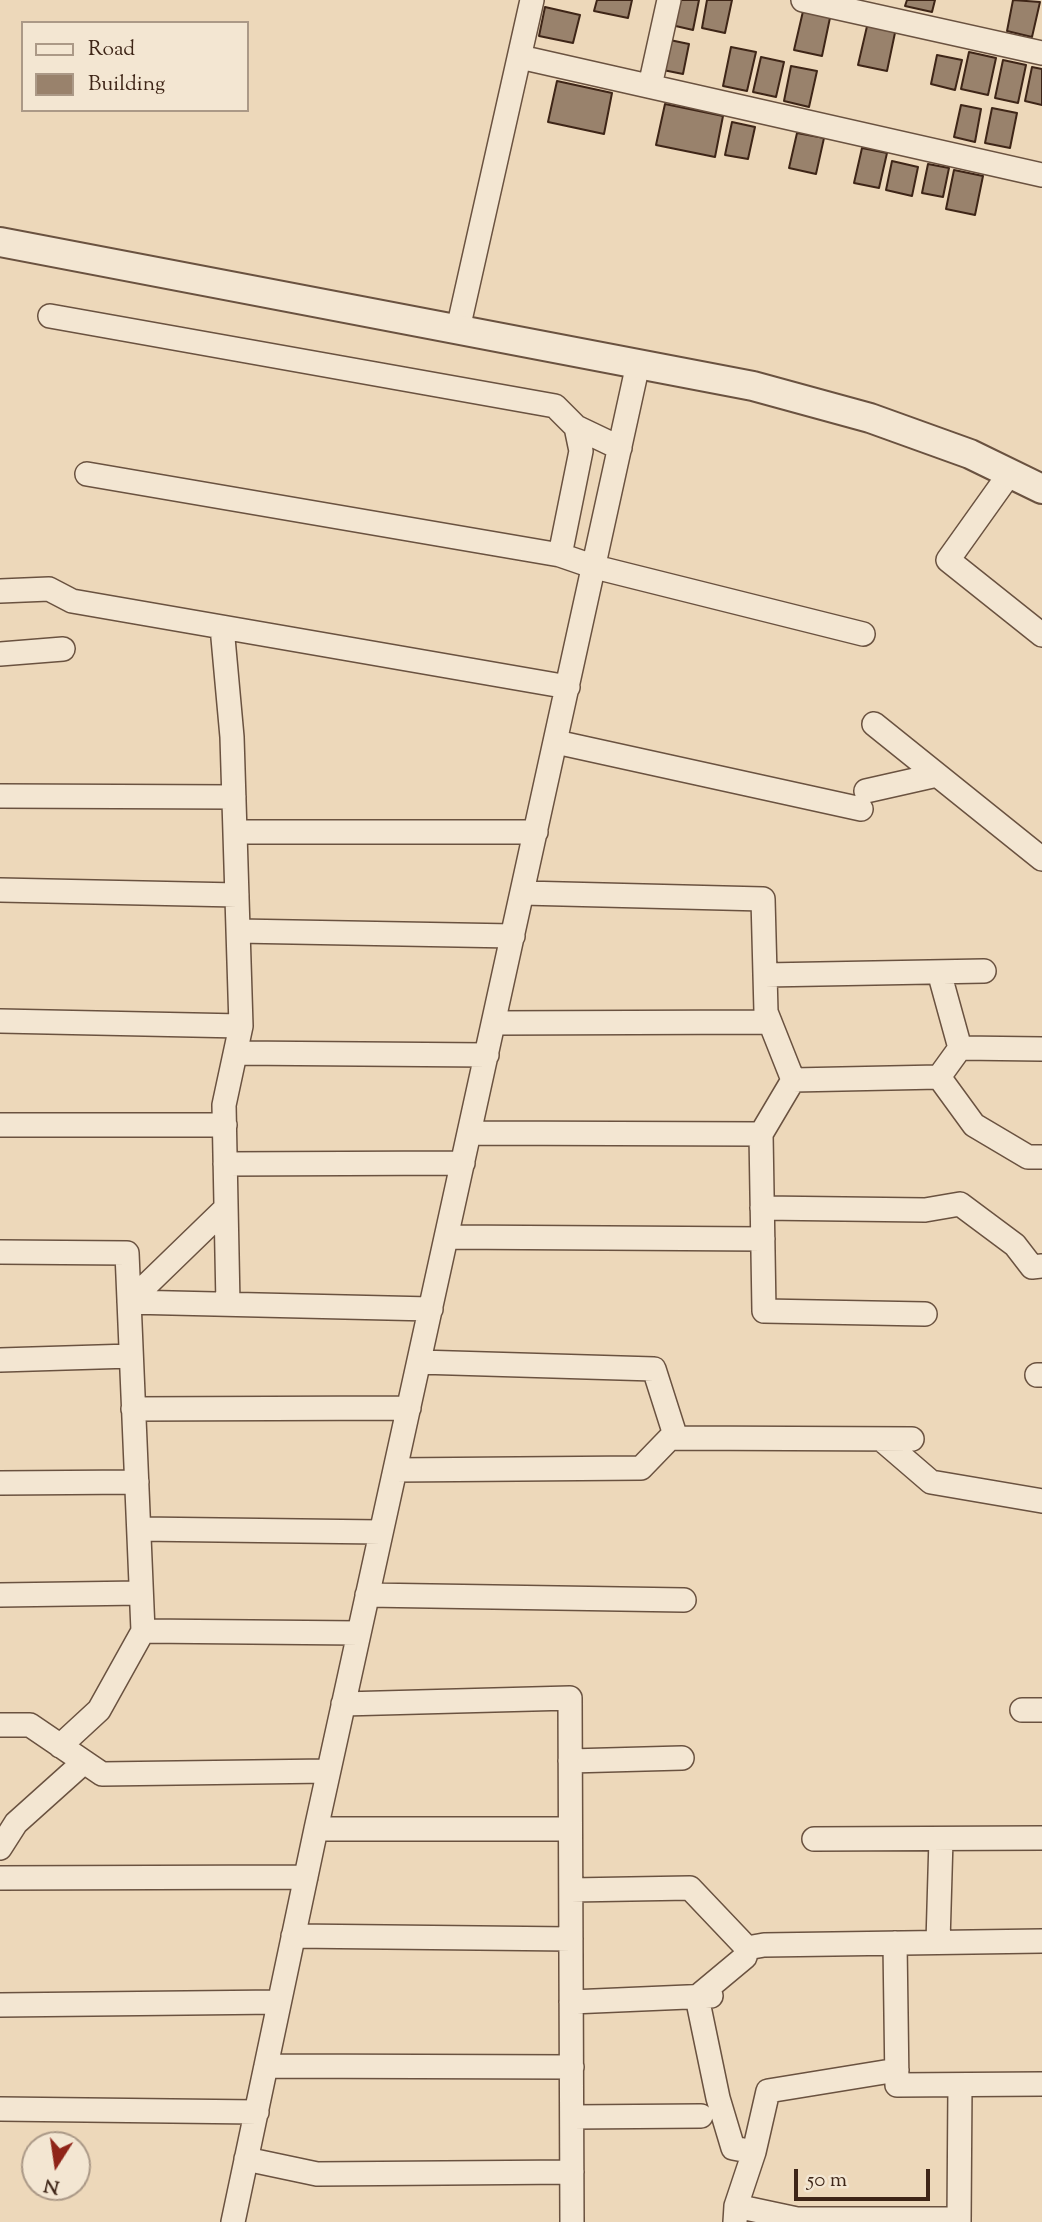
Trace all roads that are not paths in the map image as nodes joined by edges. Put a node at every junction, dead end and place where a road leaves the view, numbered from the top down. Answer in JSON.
{"nodes":[{"id":1,"x":532,"y":0,"type":"edge"},
{"id":2,"x":669,"y":0,"type":"edge"},
{"id":3,"x":803,"y":0,"type":"edge"},
{"id":4,"x":1042,"y":53,"type":"edge"},
{"id":5,"x":520,"y":57,"type":"junction"},
{"id":6,"x":650,"y":86,"type":"junction"},
{"id":7,"x":1042,"y":175,"type":"edge"},
{"id":8,"x":0,"y":242,"type":"edge"},
{"id":9,"x":50,"y":316,"type":"dead end"},
{"id":10,"x":458,"y":329,"type":"junction"},
{"id":11,"x":638,"y":364,"type":"junction"},
{"id":12,"x":576,"y":427,"type":"junction"},
{"id":13,"x":620,"y":448,"type":"junction"},
{"id":14,"x":1010,"y":473,"type":"junction"},
{"id":15,"x":87,"y":474,"type":"dead end"},
{"id":16,"x":1042,"y":489,"type":"edge"},
{"id":17,"x":561,"y":555,"type":"junction"},
{"id":18,"x":595,"y":567,"type":"junction"},
{"id":19,"x":0,"y":591,"type":"edge"},
{"id":20,"x":222,"y":627,"type":"junction"},
{"id":21,"x":863,"y":634,"type":"dead end"},
{"id":22,"x":1042,"y":635,"type":"edge"},
{"id":23,"x":63,"y":649,"type":"dead end"},
{"id":24,"x":0,"y":654,"type":"edge"},
{"id":25,"x":568,"y":687,"type":"junction"},
{"id":26,"x":874,"y":724,"type":"dead end"},
{"id":27,"x":556,"y":742,"type":"junction"},
{"id":28,"x":937,"y":775,"type":"junction"},
{"id":29,"x":0,"y":796,"type":"edge"},
{"id":30,"x":234,"y":797,"type":"junction"},
{"id":31,"x":236,"y":832,"type":"junction"},
{"id":32,"x":536,"y":832,"type":"junction"},
{"id":33,"x":1042,"y":859,"type":"edge"},
{"id":34,"x":0,"y":890,"type":"edge"},
{"id":35,"x":523,"y":892,"type":"junction"},
{"id":36,"x":237,"y":895,"type":"junction"},
{"id":37,"x":239,"y":931,"type":"junction"},
{"id":38,"x":513,"y":936,"type":"junction"},
{"id":39,"x":984,"y":971,"type":"dead end"},
{"id":40,"x":939,"y":972,"type":"junction"},
{"id":41,"x":765,"y":975,"type":"junction"},
{"id":42,"x":0,"y":1021,"type":"edge"},
{"id":43,"x":770,"y":1022,"type":"junction"},
{"id":44,"x":494,"y":1023,"type":"junction"},
{"id":45,"x":241,"y":1026,"type":"junction"},
{"id":46,"x":960,"y":1048,"type":"junction"},
{"id":47,"x":1042,"y":1049,"type":"edge"},
{"id":48,"x":236,"y":1053,"type":"junction"},
{"id":49,"x":487,"y":1055,"type":"junction"},
{"id":50,"x":939,"y":1077,"type":"junction"},
{"id":51,"x":793,"y":1080,"type":"junction"},
{"id":52,"x":0,"y":1125,"type":"edge"},
{"id":53,"x":225,"y":1125,"type":"junction"},
{"id":54,"x":470,"y":1133,"type":"junction"},
{"id":55,"x":761,"y":1134,"type":"junction"},
{"id":56,"x":1042,"y":1157,"type":"edge"},
{"id":57,"x":463,"y":1163,"type":"junction"},
{"id":58,"x":225,"y":1164,"type":"junction"},
{"id":59,"x":226,"y":1208,"type":"junction"},
{"id":60,"x":762,"y":1208,"type":"junction"},
{"id":61,"x":447,"y":1237,"type":"junction"},
{"id":62,"x":763,"y":1240,"type":"junction"},
{"id":63,"x":0,"y":1252,"type":"edge"},
{"id":64,"x":1042,"y":1266,"type":"edge"},
{"id":65,"x":129,"y":1302,"type":"junction"},
{"id":66,"x":228,"y":1304,"type":"junction"},
{"id":67,"x":430,"y":1309,"type":"junction"},
{"id":68,"x":925,"y":1314,"type":"dead end"},
{"id":69,"x":131,"y":1356,"type":"junction"},
{"id":70,"x":0,"y":1360,"type":"edge"},
{"id":71,"x":419,"y":1362,"type":"junction"},
{"id":72,"x":409,"y":1408,"type":"junction"},
{"id":73,"x":133,"y":1409,"type":"junction"},
{"id":74,"x":677,"y":1438,"type":"junction"},
{"id":75,"x":881,"y":1439,"type":"junction"},
{"id":76,"x":912,"y":1439,"type":"dead end"},
{"id":77,"x":395,"y":1470,"type":"junction"},
{"id":78,"x":136,"y":1482,"type":"junction"},
{"id":79,"x":0,"y":1483,"type":"edge"},
{"id":80,"x":1042,"y":1501,"type":"edge"},
{"id":81,"x":139,"y":1530,"type":"junction"},
{"id":82,"x":381,"y":1532,"type":"junction"},
{"id":83,"x":141,"y":1593,"type":"junction"},
{"id":84,"x":0,"y":1595,"type":"edge"},
{"id":85,"x":367,"y":1595,"type":"junction"},
{"id":86,"x":684,"y":1601,"type":"dead end"},
{"id":87,"x":143,"y":1631,"type":"junction"},
{"id":88,"x":359,"y":1633,"type":"junction"},
{"id":89,"x":343,"y":1704,"type":"junction"},
{"id":90,"x":0,"y":1725,"type":"edge"},
{"id":91,"x":60,"y":1746,"type":"junction"},
{"id":92,"x":682,"y":1758,"type":"dead end"},
{"id":93,"x":570,"y":1761,"type":"junction"},
{"id":94,"x":84,"y":1762,"type":"junction"},
{"id":95,"x":328,"y":1771,"type":"junction"},
{"id":96,"x":8,"y":1823,"type":"edge"},
{"id":97,"x":316,"y":1829,"type":"junction"},
{"id":98,"x":570,"y":1829,"type":"junction"},
{"id":99,"x":1042,"y":1838,"type":"edge"},
{"id":100,"x":814,"y":1839,"type":"dead end"},
{"id":101,"x":941,"y":1839,"type":"junction"},
{"id":102,"x":0,"y":1848,"type":"edge"},
{"id":103,"x":306,"y":1877,"type":"junction"},
{"id":104,"x":0,"y":1878,"type":"edge"},
{"id":105,"x":571,"y":1890,"type":"junction"},
{"id":106,"x":293,"y":1936,"type":"junction"},
{"id":107,"x":571,"y":1939,"type":"junction"},
{"id":108,"x":1042,"y":1941,"type":"edge"},
{"id":109,"x":938,"y":1942,"type":"junction"},
{"id":110,"x":895,"y":1943,"type":"junction"},
{"id":111,"x":747,"y":1948,"type":"junction"},
{"id":112,"x":705,"y":1996,"type":"junction"},
{"id":113,"x":279,"y":2001,"type":"junction"},
{"id":114,"x":571,"y":2002,"type":"junction"},
{"id":115,"x":0,"y":2005,"type":"edge"},
{"id":116,"x":266,"y":2066,"type":"junction"},
{"id":117,"x":572,"y":2067,"type":"junction"},
{"id":118,"x":897,"y":2070,"type":"junction"},
{"id":119,"x":1042,"y":2084,"type":"edge"},
{"id":120,"x":960,"y":2085,"type":"junction"},
{"id":121,"x":0,"y":2109,"type":"edge"},
{"id":122,"x":257,"y":2112,"type":"junction"},
{"id":123,"x":701,"y":2116,"type":"dead end"},
{"id":124,"x":572,"y":2117,"type":"junction"},
{"id":125,"x":754,"y":2152,"type":"junction"},
{"id":126,"x":246,"y":2159,"type":"junction"},
{"id":127,"x":572,"y":2172,"type":"junction"},
{"id":128,"x":736,"y":2214,"type":"edge"},
{"id":129,"x":959,"y":2220,"type":"edge"},
{"id":130,"x":233,"y":2222,"type":"edge"},
{"id":131,"x":572,"y":2222,"type":"edge"}],
"edges":[{"from":1,"to":5,"type":"street"},
{"from":2,"to":6,"type":"street"},
{"from":3,"to":4,"type":"street"},
{"from":5,"to":6,"type":"street"},
{"from":5,"to":10,"type":"street"},
{"from":6,"to":7,"type":"street"},
{"from":8,"to":10,"type":"street"},
{"from":9,"to":12,"type":"street"},
{"from":10,"to":11,"type":"street"},
{"from":11,"to":13,"type":"street"},
{"from":11,"to":14,"type":"street"},
{"from":12,"to":13,"type":"street"},
{"from":12,"to":17,"type":"street"},
{"from":13,"to":18,"type":"street"},
{"from":14,"to":16,"type":"street"},
{"from":14,"to":22,"type":"street"},
{"from":15,"to":17,"type":"street"},
{"from":17,"to":18,"type":"street"},
{"from":18,"to":21,"type":"street"},
{"from":18,"to":25,"type":"street"},
{"from":19,"to":20,"type":"street"},
{"from":20,"to":25,"type":"street"},
{"from":20,"to":30,"type":"street"},
{"from":23,"to":24,"type":"street"},
{"from":25,"to":27,"type":"street"},
{"from":26,"to":28,"type":"street"},
{"from":27,"to":28,"type":"street"},
{"from":27,"to":32,"type":"street"},
{"from":28,"to":33,"type":"street"},
{"from":29,"to":30,"type":"street"},
{"from":30,"to":31,"type":"street"},
{"from":31,"to":32,"type":"street"},
{"from":31,"to":36,"type":"street"},
{"from":32,"to":35,"type":"street"},
{"from":34,"to":36,"type":"street"},
{"from":35,"to":38,"type":"street"},
{"from":35,"to":41,"type":"street"},
{"from":36,"to":37,"type":"street"},
{"from":37,"to":38,"type":"street"},
{"from":37,"to":45,"type":"street"},
{"from":38,"to":44,"type":"street"},
{"from":39,"to":40,"type":"street"},
{"from":40,"to":41,"type":"street"},
{"from":40,"to":46,"type":"street"},
{"from":41,"to":43,"type":"street"},
{"from":42,"to":45,"type":"street"},
{"from":43,"to":44,"type":"street"},
{"from":43,"to":51,"type":"street"},
{"from":44,"to":49,"type":"street"},
{"from":45,"to":48,"type":"street"},
{"from":46,"to":47,"type":"street"},
{"from":46,"to":50,"type":"street"},
{"from":48,"to":49,"type":"street"},
{"from":48,"to":53,"type":"street"},
{"from":49,"to":54,"type":"street"},
{"from":50,"to":51,"type":"street"},
{"from":50,"to":56,"type":"street"},
{"from":51,"to":55,"type":"street"},
{"from":52,"to":53,"type":"street"},
{"from":53,"to":58,"type":"street"},
{"from":54,"to":55,"type":"street"},
{"from":54,"to":57,"type":"street"},
{"from":55,"to":60,"type":"street"},
{"from":57,"to":58,"type":"street"},
{"from":57,"to":61,"type":"street"},
{"from":58,"to":59,"type":"street"},
{"from":59,"to":65,"type":"street"},
{"from":59,"to":66,"type":"street"},
{"from":60,"to":62,"type":"street"},
{"from":60,"to":64,"type":"street"},
{"from":61,"to":62,"type":"street"},
{"from":61,"to":67,"type":"street"},
{"from":62,"to":68,"type":"street"},
{"from":63,"to":65,"type":"street"},
{"from":65,"to":66,"type":"street"},
{"from":65,"to":69,"type":"street"},
{"from":66,"to":67,"type":"street"},
{"from":67,"to":71,"type":"street"},
{"from":69,"to":70,"type":"street"},
{"from":69,"to":73,"type":"street"},
{"from":71,"to":72,"type":"street"},
{"from":71,"to":74,"type":"street"},
{"from":72,"to":73,"type":"street"},
{"from":72,"to":77,"type":"street"},
{"from":73,"to":78,"type":"street"},
{"from":74,"to":75,"type":"street"},
{"from":74,"to":77,"type":"street"},
{"from":75,"to":76,"type":"street"},
{"from":75,"to":80,"type":"street"},
{"from":77,"to":82,"type":"street"},
{"from":78,"to":79,"type":"street"},
{"from":78,"to":81,"type":"street"},
{"from":81,"to":82,"type":"street"},
{"from":81,"to":83,"type":"street"},
{"from":82,"to":85,"type":"street"},
{"from":83,"to":84,"type":"street"},
{"from":83,"to":87,"type":"street"},
{"from":85,"to":86,"type":"street"},
{"from":85,"to":88,"type":"street"},
{"from":87,"to":88,"type":"street"},
{"from":87,"to":91,"type":"street"},
{"from":88,"to":89,"type":"street"},
{"from":89,"to":93,"type":"street"},
{"from":89,"to":95,"type":"street"},
{"from":90,"to":91,"type":"street"},
{"from":91,"to":94,"type":"street"},
{"from":92,"to":93,"type":"street"},
{"from":93,"to":98,"type":"street"},
{"from":94,"to":95,"type":"street"},
{"from":94,"to":96,"type":"street"},
{"from":95,"to":97,"type":"street"},
{"from":96,"to":102,"type":"street"},
{"from":97,"to":98,"type":"street"},
{"from":97,"to":103,"type":"street"},
{"from":98,"to":105,"type":"street"},
{"from":99,"to":101,"type":"street"},
{"from":100,"to":101,"type":"street"},
{"from":101,"to":109,"type":"street"},
{"from":103,"to":104,"type":"street"},
{"from":103,"to":106,"type":"street"},
{"from":105,"to":107,"type":"street"},
{"from":105,"to":111,"type":"street"},
{"from":106,"to":107,"type":"street"},
{"from":106,"to":113,"type":"street"},
{"from":107,"to":114,"type":"street"},
{"from":108,"to":109,"type":"street"},
{"from":109,"to":110,"type":"street"},
{"from":110,"to":111,"type":"street"},
{"from":110,"to":118,"type":"street"},
{"from":111,"to":112,"type":"street"},
{"from":112,"to":114,"type":"street"},
{"from":112,"to":125,"type":"street"},
{"from":113,"to":115,"type":"street"},
{"from":113,"to":116,"type":"street"},
{"from":114,"to":117,"type":"street"},
{"from":116,"to":117,"type":"street"},
{"from":116,"to":122,"type":"street"},
{"from":117,"to":124,"type":"street"},
{"from":118,"to":120,"type":"street"},
{"from":118,"to":125,"type":"street"},
{"from":119,"to":120,"type":"street"},
{"from":120,"to":129,"type":"street"},
{"from":121,"to":122,"type":"street"},
{"from":122,"to":126,"type":"street"},
{"from":123,"to":124,"type":"street"},
{"from":124,"to":127,"type":"street"},
{"from":125,"to":128,"type":"street"},
{"from":126,"to":127,"type":"street"},
{"from":126,"to":130,"type":"street"},
{"from":127,"to":131,"type":"street"},
{"from":128,"to":129,"type":"street"}]}
